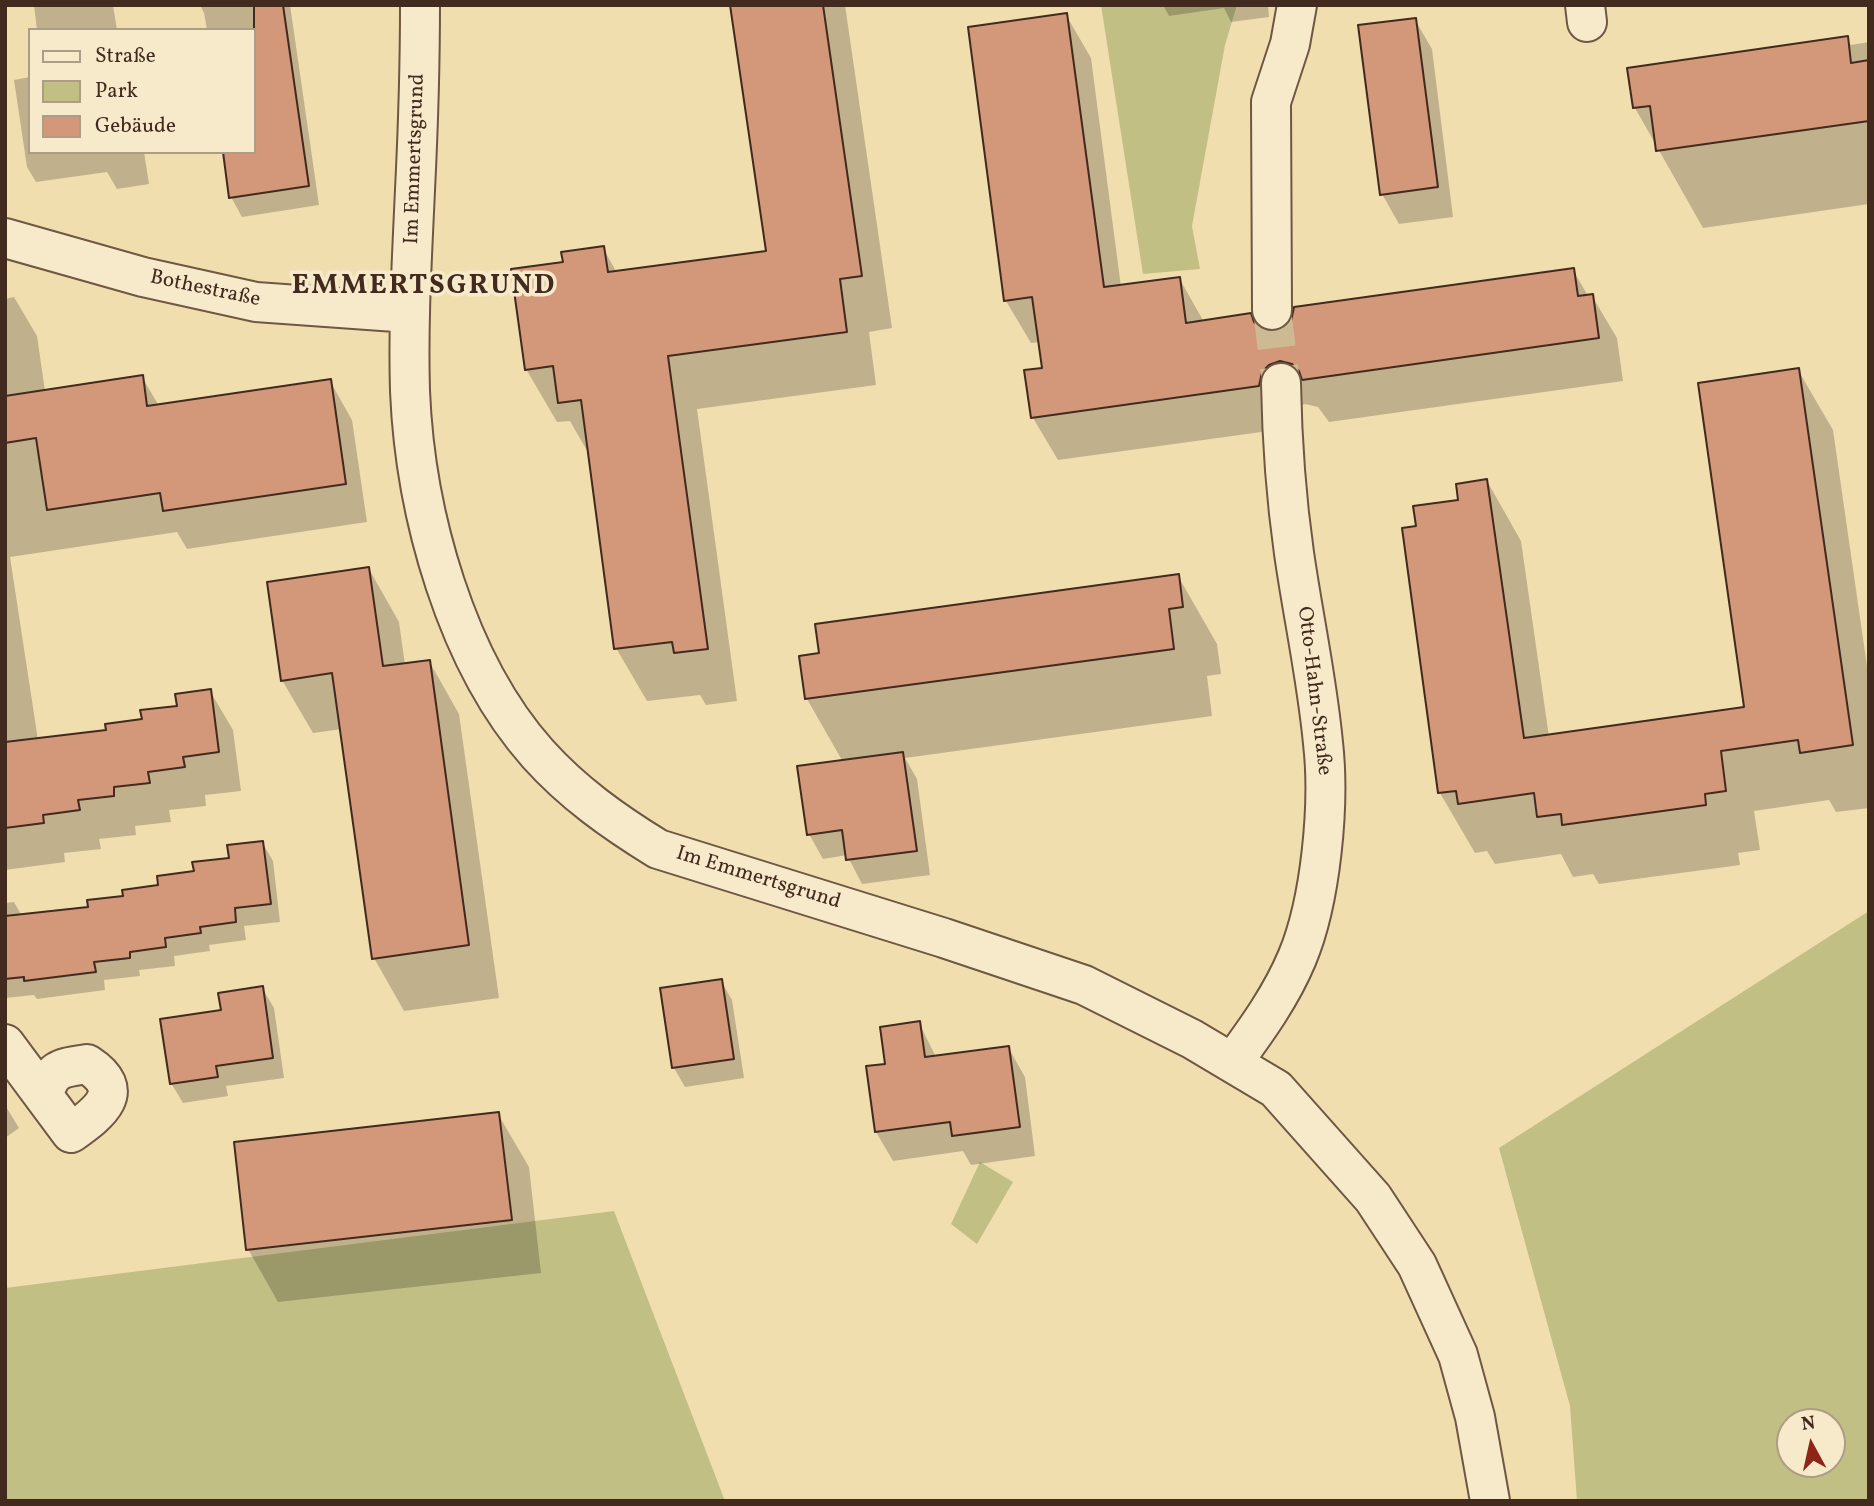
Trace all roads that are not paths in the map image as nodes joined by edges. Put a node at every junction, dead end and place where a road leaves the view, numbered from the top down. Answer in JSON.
{"nodes":[{"id":1,"x":420,"y":5,"type":"edge"},
{"id":2,"x":1297,"y":5,"type":"edge"},
{"id":3,"x":5,"y":238,"type":"edge"},
{"id":4,"x":1272,"y":310,"type":"tunnel mouth"},
{"id":5,"x":410,"y":313,"type":"junction"},
{"id":6,"x":1281,"y":383,"type":"tunnel mouth"},
{"id":7,"x":5,"y":1044,"type":"edge"},
{"id":8,"x":1233,"y":1062,"type":"junction"},
{"id":9,"x":44,"y":1094,"type":"dead end"},
{"id":10,"x":1490,"y":1501,"type":"edge"}],
"edges":[{"from":1,"to":5,"type":"street","name":"Im Emmertsgrund"},
{"from":2,"to":4,"type":"street"},
{"from":3,"to":5,"type":"street","name":"Bothestraße"},
{"from":5,"to":8,"type":"street","name":"Im Emmertsgrund"},
{"from":6,"to":8,"type":"street","name":"Otto-Hahn-Straße"},
{"from":7,"to":9,"type":"street"},
{"from":8,"to":10,"type":"street","name":"Im Emmertsgrund"}]}
